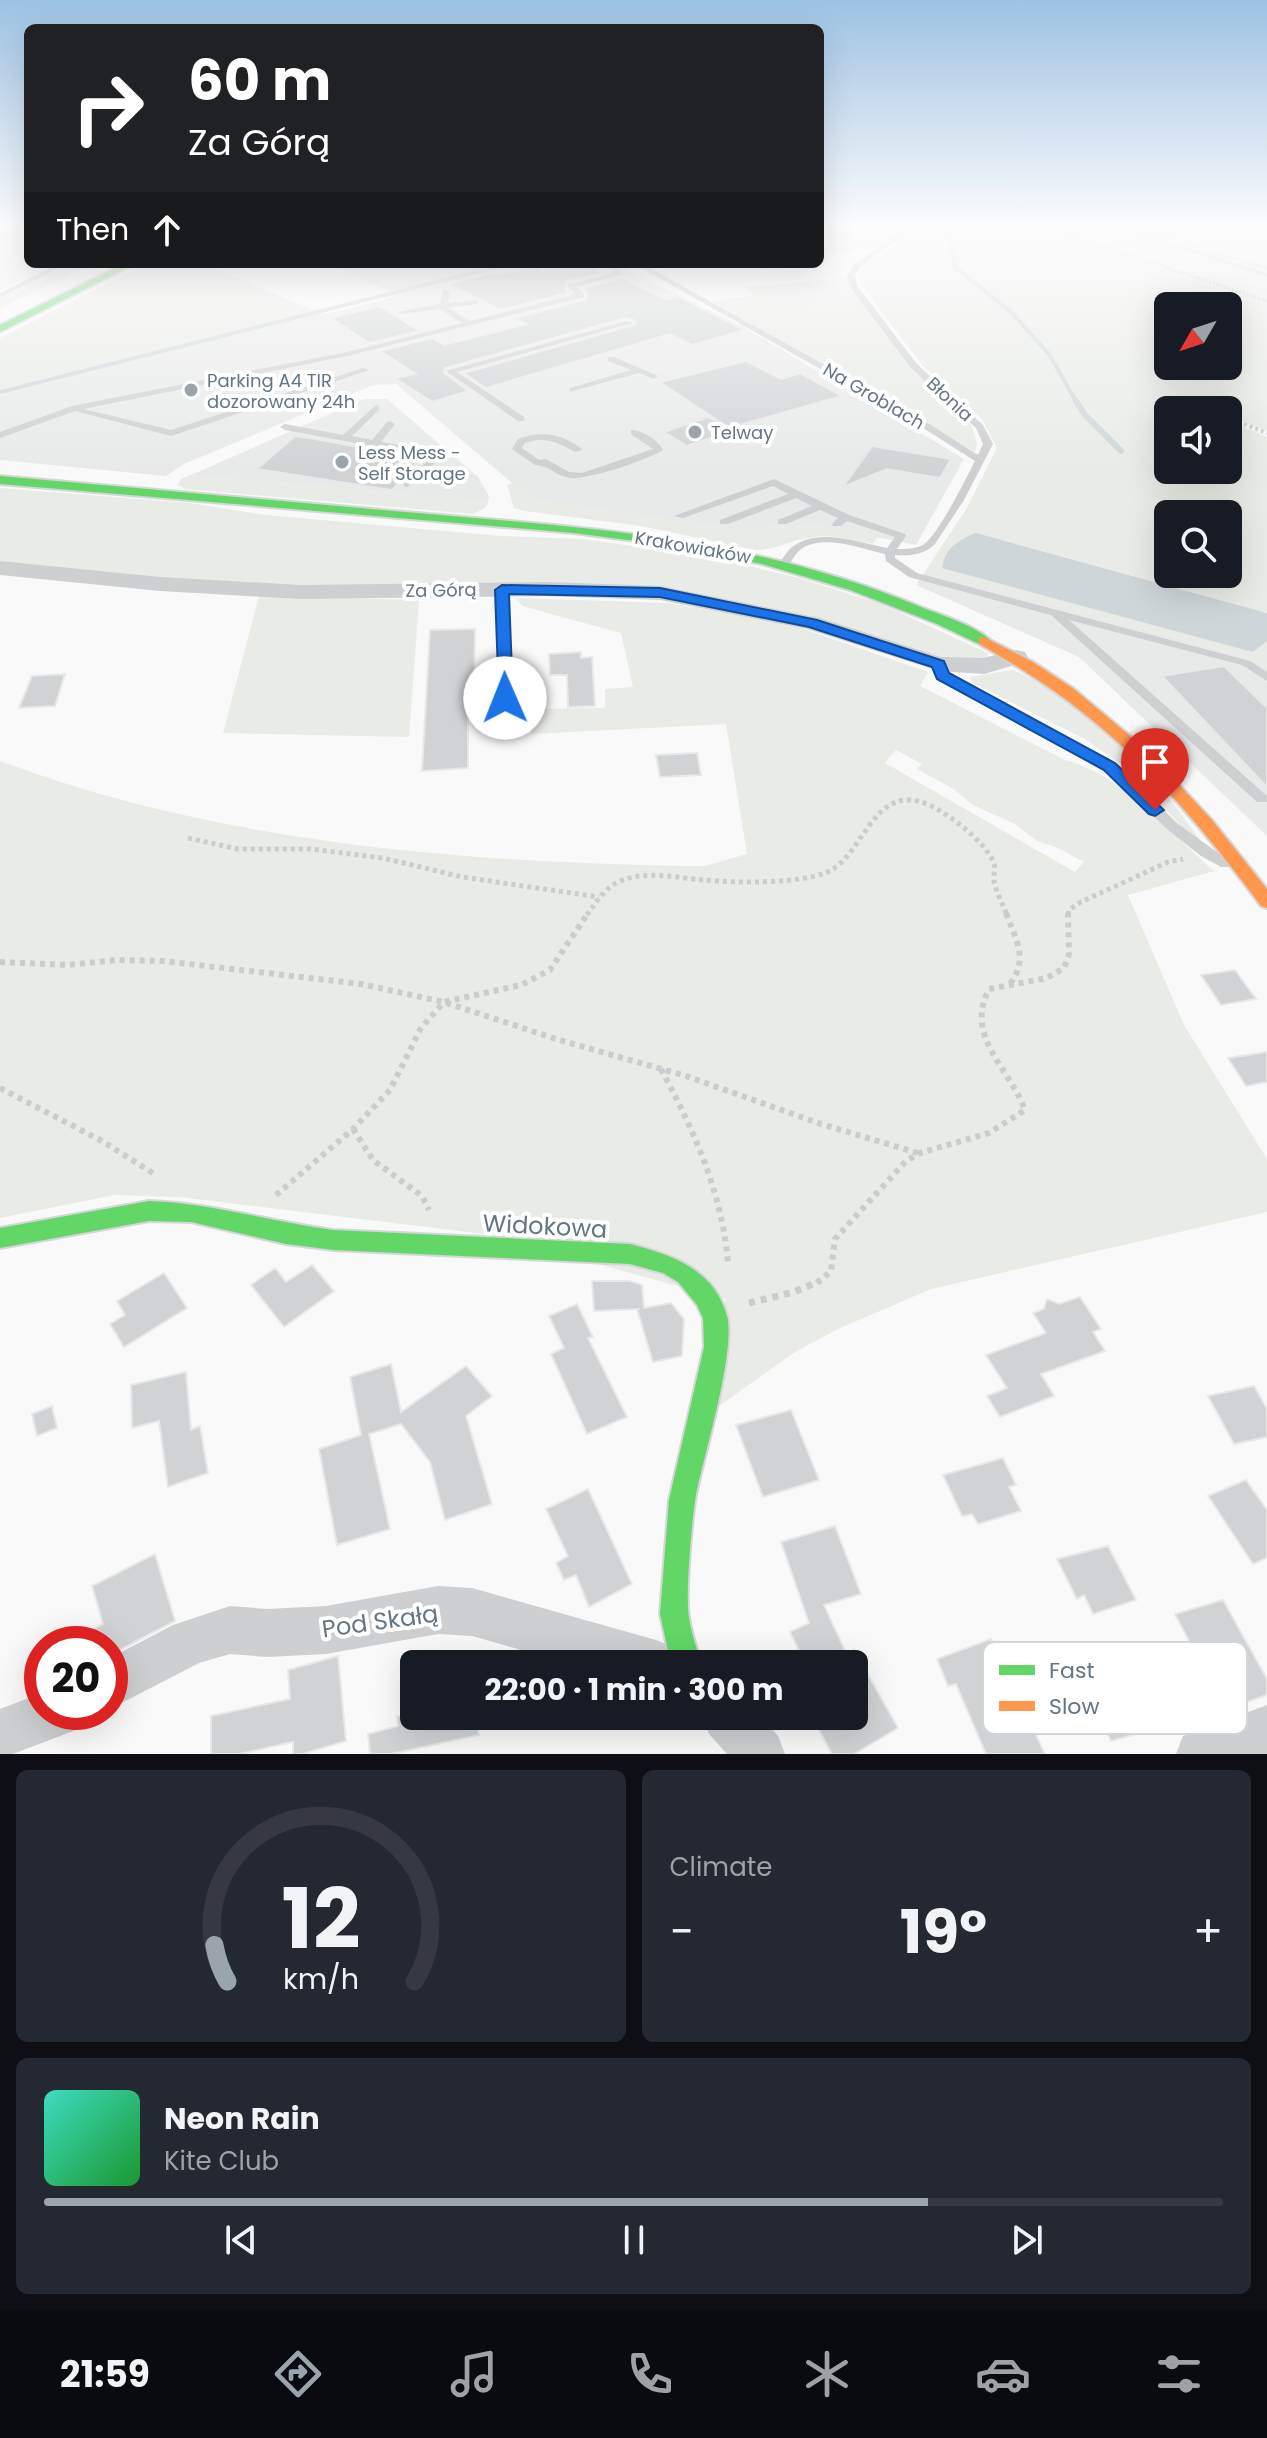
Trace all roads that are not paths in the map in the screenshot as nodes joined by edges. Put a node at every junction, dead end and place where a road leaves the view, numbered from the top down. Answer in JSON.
{"nodes":[{"id":1,"x":42,"y":308,"type":"edge"},
{"id":2,"x":443,"y":308,"type":"joint"},
{"id":3,"x":529,"y":308,"type":"edge"},
{"id":4,"x":717,"y":308,"type":"edge"},
{"id":5,"x":870,"y":308,"type":"edge"},
{"id":6,"x":402,"y":312,"type":"dead end"},
{"id":7,"x":468,"y":323,"type":"junction"},
{"id":8,"x":629,"y":323,"type":"dead end"},
{"id":9,"x":0,"y":329,"type":"edge"},
{"id":10,"x":611,"y":359,"type":"dead end"},
{"id":11,"x":366,"y":370,"type":"dead end"},
{"id":12,"x":640,"y":370,"type":"junction"},
{"id":13,"x":654,"y":376,"type":"dead end"},
{"id":14,"x":573,"y":390,"type":"dead end"},
{"id":15,"x":376,"y":408,"type":"dead end"},
{"id":16,"x":72,"y":409,"type":"junction"},
{"id":17,"x":521,"y":419,"type":"dead end"},
{"id":18,"x":390,"y":424,"type":"dead end"},
{"id":19,"x":285,"y":427,"type":"dead end"},
{"id":20,"x":634,"y":432,"type":"dead end"},
{"id":21,"x":0,"y":435,"type":"edge"},
{"id":22,"x":345,"y":438,"type":"junction"},
{"id":23,"x":375,"y":443,"type":"junction"},
{"id":24,"x":578,"y":450,"type":"dead end"},
{"id":25,"x":458,"y":451,"type":"dead end"},
{"id":26,"x":439,"y":455,"type":"junction"},
{"id":27,"x":981,"y":461,"type":"junction"},
{"id":28,"x":762,"y":475,"type":"dead end"},
{"id":29,"x":0,"y":480,"type":"edge"},
{"id":30,"x":774,"y":482,"type":"junction"},
{"id":31,"x":407,"y":484,"type":"dead end"},
{"id":32,"x":796,"y":494,"type":"junction"},
{"id":33,"x":820,"y":506,"type":"junction"},
{"id":34,"x":679,"y":516,"type":"dead end"},
{"id":35,"x":724,"y":522,"type":"dead end"},
{"id":36,"x":782,"y":522,"type":"dead end"},
{"id":37,"x":890,"y":552,"type":"junction"},
{"id":38,"x":784,"y":564,"type":"junction"},
{"id":39,"x":0,"y":568,"type":"edge"},
{"id":40,"x":502,"y":590,"type":"junction"},
{"id":41,"x":1054,"y":612,"type":"junction"},
{"id":42,"x":1016,"y":657,"type":"junction"},
{"id":43,"x":939,"y":664,"type":"junction"},
{"id":44,"x":1267,"y":677,"type":"edge"},
{"id":45,"x":505,"y":698,"type":"dead end"},
{"id":46,"x":1262,"y":799,"type":"dead end"},
{"id":47,"x":1247,"y":875,"type":"junction"},
{"id":48,"x":1267,"y":902,"type":"edge"},
{"id":49,"x":0,"y":1238,"type":"edge"},
{"id":50,"x":606,"y":1650,"type":"edge"},
{"id":51,"x":683,"y":1650,"type":"edge"},
{"id":52,"x":128,"y":1675,"type":"edge"},
{"id":53,"x":24,"y":1725,"type":"edge"},
{"id":54,"x":739,"y":1730,"type":"edge"},
{"id":55,"x":1267,"y":1730,"type":"edge"},
{"id":56,"x":0,"y":1734,"type":"edge"},
{"id":57,"x":760,"y":1754,"type":"edge"},
{"id":58,"x":1201,"y":1754,"type":"edge"}],
"edges":[{"from":1,"to":9,"type":"main road"},
{"from":2,"to":6,"type":"lane"},
{"from":2,"to":7,"type":"lane"},
{"from":3,"to":7,"type":"lane"},
{"from":4,"to":27,"type":"lane","name":"Na Groblach"},
{"from":5,"to":27,"type":"lane","name":"Błonia"},
{"from":7,"to":16,"type":"lane"},
{"from":8,"to":17,"type":"lane"},
{"from":10,"to":12,"type":"lane"},
{"from":11,"to":16,"type":"lane"},
{"from":12,"to":13,"type":"lane"},
{"from":12,"to":14,"type":"lane"},
{"from":15,"to":22,"type":"lane"},
{"from":16,"to":21,"type":"lane"},
{"from":18,"to":23,"type":"lane"},
{"from":19,"to":22,"type":"lane"},
{"from":20,"to":24,"type":"lane"},
{"from":22,"to":23,"type":"lane"},
{"from":23,"to":26,"type":"lane"},
{"from":25,"to":26,"type":"lane"},
{"from":26,"to":31,"type":"lane"},
{"from":27,"to":37,"type":"lane"},
{"from":28,"to":30,"type":"lane"},
{"from":29,"to":38,"type":"main road","name":"Krakowiaków"},
{"from":30,"to":32,"type":"lane"},
{"from":30,"to":34,"type":"lane"},
{"from":32,"to":33,"type":"lane"},
{"from":32,"to":35,"type":"lane"},
{"from":33,"to":36,"type":"lane"},
{"from":33,"to":37,"type":"lane"},
{"from":37,"to":38,"type":"lane"},
{"from":37,"to":41,"type":"lane"},
{"from":38,"to":42,"type":"main road","name":"Krakowiaków"},
{"from":39,"to":40,"type":"street","name":"Za Górą"},
{"from":40,"to":43,"type":"street","name":"Za Górą"},
{"from":40,"to":45,"type":"lane"},
{"from":41,"to":44,"type":"lane"},
{"from":41,"to":46,"type":"lane"},
{"from":42,"to":43,"type":"street","name":"Za Górą"},
{"from":42,"to":47,"type":"main road","name":"Krakowiaków"},
{"from":43,"to":47,"type":"lane"},
{"from":47,"to":48,"type":"main road","name":"Krakowiaków"},
{"from":49,"to":51,"type":"main road","name":"Widokowa"},
{"from":50,"to":52,"type":"street","name":"Pod Skałą"},
{"from":53,"to":56,"type":"street"},
{"from":54,"to":57,"type":"street"},
{"from":55,"to":58,"type":"street"}]}
